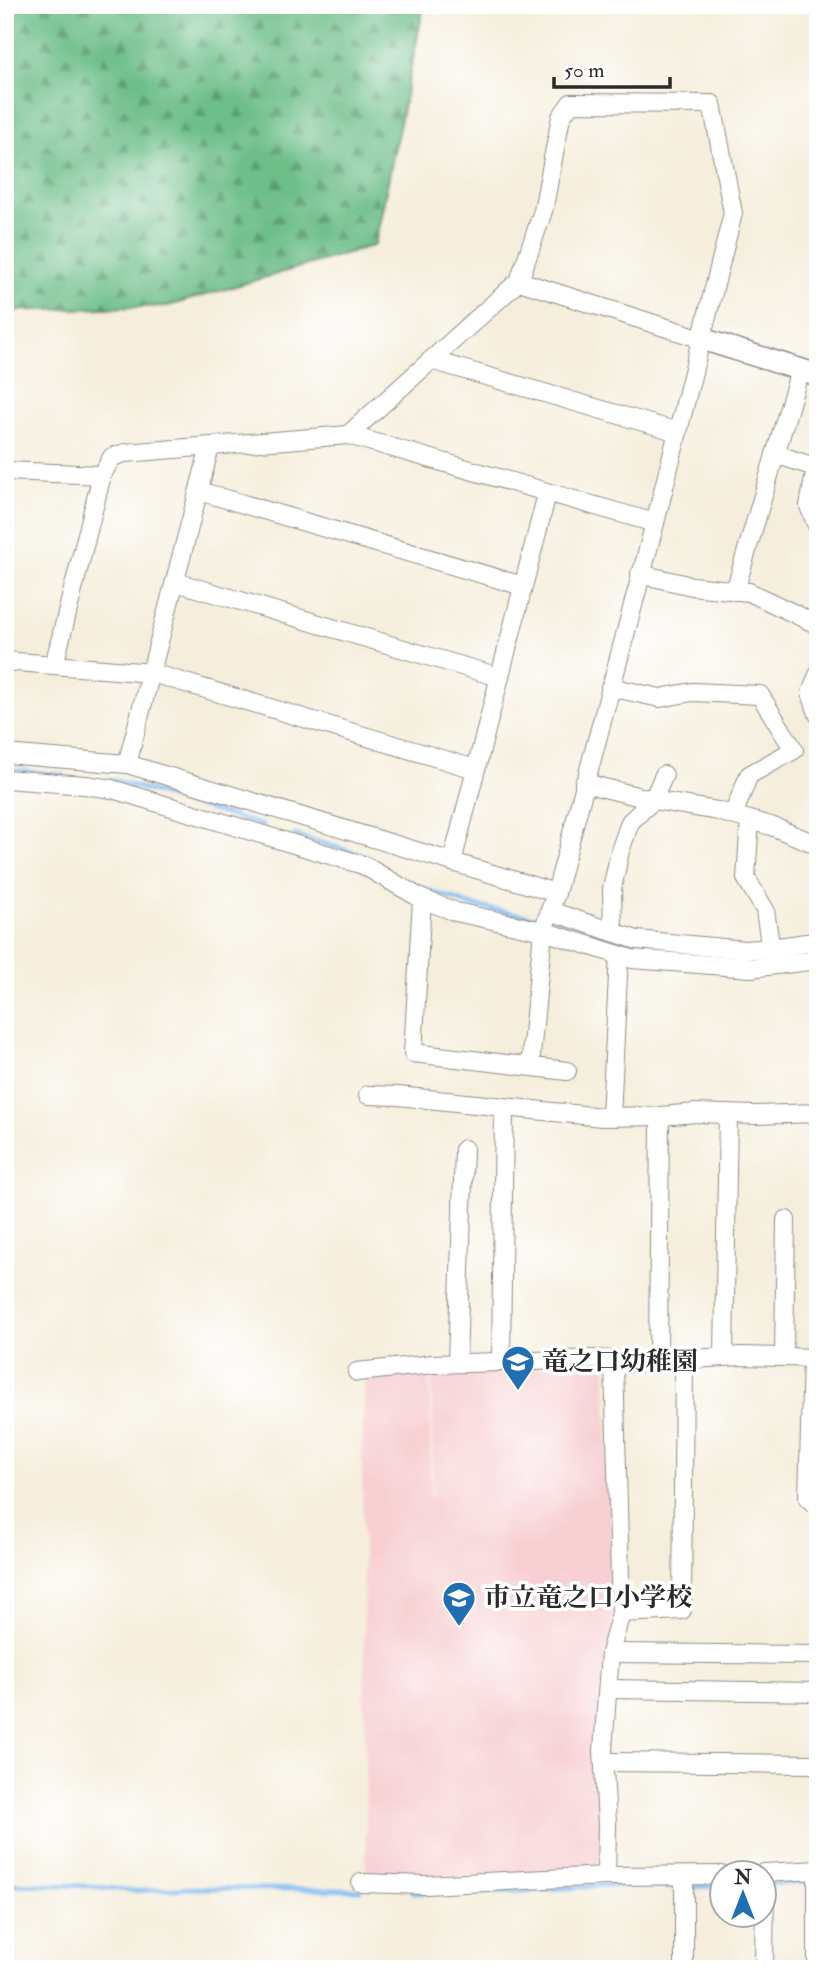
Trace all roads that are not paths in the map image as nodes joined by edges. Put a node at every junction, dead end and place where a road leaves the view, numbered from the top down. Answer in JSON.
{"nodes":[{"id":1,"x":519,"y":281,"type":"junction"},
{"id":2,"x":702,"y":339,"type":"junction"},
{"id":3,"x":431,"y":360,"type":"junction"},
{"id":4,"x":809,"y":373,"type":"edge"},
{"id":5,"x":678,"y":432,"type":"junction"},
{"id":6,"x":348,"y":435,"type":"junction"},
{"id":7,"x":210,"y":447,"type":"junction"},
{"id":8,"x":775,"y":454,"type":"junction"},
{"id":9,"x":817,"y":467,"type":"edge"},
{"id":10,"x":5,"y":471,"type":"edge"},
{"id":11,"x":102,"y":475,"type":"junction"},
{"id":12,"x":199,"y":491,"type":"junction"},
{"id":13,"x":547,"y":494,"type":"junction"},
{"id":14,"x":655,"y":523,"type":"junction"},
{"id":15,"x":818,"y":528,"type":"edge"},
{"id":16,"x":640,"y":574,"type":"junction"},
{"id":17,"x":176,"y":582,"type":"junction"},
{"id":18,"x":523,"y":586,"type":"junction"},
{"id":19,"x":735,"y":590,"type":"junction"},
{"id":20,"x":818,"y":625,"type":"edge"},
{"id":21,"x":5,"y":661,"type":"edge"},
{"id":22,"x":54,"y":665,"type":"junction"},
{"id":23,"x":152,"y":673,"type":"junction"},
{"id":24,"x":818,"y":675,"type":"edge"},
{"id":25,"x":499,"y":677,"type":"junction"},
{"id":26,"x":610,"y":687,"type":"junction"},
{"id":27,"x":818,"y":714,"type":"edge"},
{"id":28,"x":5,"y":754,"type":"edge"},
{"id":29,"x":127,"y":764,"type":"junction"},
{"id":30,"x":475,"y":769,"type":"junction"},
{"id":31,"x":664,"y":775,"type":"dead end"},
{"id":32,"x":5,"y":779,"type":"edge"},
{"id":33,"x":584,"y":783,"type":"junction"},
{"id":34,"x":653,"y":800,"type":"junction"},
{"id":35,"x":742,"y":818,"type":"junction"},
{"id":36,"x":818,"y":845,"type":"edge"},
{"id":37,"x":452,"y":862,"type":"junction"},
{"id":38,"x":556,"y":893,"type":"junction"},
{"id":39,"x":422,"y":899,"type":"junction"},
{"id":40,"x":550,"y":911,"type":"junction"},
{"id":41,"x":543,"y":931,"type":"junction"},
{"id":42,"x":613,"y":932,"type":"junction"},
{"id":43,"x":818,"y":943,"type":"edge"},
{"id":44,"x":619,"y":955,"type":"junction"},
{"id":45,"x":772,"y":957,"type":"junction"},
{"id":46,"x":818,"y":960,"type":"edge"},
{"id":47,"x":530,"y":1066,"type":"junction"},
{"id":48,"x":567,"y":1071,"type":"dead end"},
{"id":49,"x":368,"y":1095,"type":"dead end"},
{"id":50,"x":504,"y":1108,"type":"junction"},
{"id":51,"x":818,"y":1113,"type":"edge"},
{"id":52,"x":728,"y":1114,"type":"junction"},
{"id":53,"x":660,"y":1116,"type":"junction"},
{"id":54,"x":611,"y":1117,"type":"junction"},
{"id":55,"x":464,"y":1149,"type":"dead end"},
{"id":56,"x":786,"y":1220,"type":"dead end"},
{"id":57,"x":724,"y":1356,"type":"junction"},
{"id":58,"x":785,"y":1356,"type":"junction"},
{"id":59,"x":815,"y":1358,"type":"edge"},
{"id":60,"x":684,"y":1359,"type":"junction"},
{"id":61,"x":501,"y":1361,"type":"junction"},
{"id":62,"x":658,"y":1361,"type":"junction"},
{"id":63,"x":457,"y":1363,"type":"junction"},
{"id":64,"x":614,"y":1364,"type":"junction"},
{"id":65,"x":358,"y":1372,"type":"dead end"},
{"id":66,"x":814,"y":1448,"type":"edge"},
{"id":67,"x":818,"y":1507,"type":"edge"},
{"id":68,"x":621,"y":1613,"type":"junction"},
{"id":69,"x":610,"y":1653,"type":"junction"},
{"id":70,"x":818,"y":1655,"type":"edge"},
{"id":71,"x":608,"y":1689,"type":"junction"},
{"id":72,"x":818,"y":1692,"type":"edge"},
{"id":73,"x":604,"y":1762,"type":"junction"},
{"id":74,"x":818,"y":1764,"type":"edge"},
{"id":75,"x":817,"y":1870,"type":"edge"},
{"id":76,"x":606,"y":1876,"type":"junction"},
{"id":77,"x":778,"y":1876,"type":"edge"},
{"id":78,"x":708,"y":1878,"type":"edge"},
{"id":79,"x":817,"y":1878,"type":"edge"},
{"id":80,"x":362,"y":1883,"type":"dead end"},
{"id":81,"x":684,"y":1883,"type":"junction"},
{"id":82,"x":817,"y":1885,"type":"edge"},
{"id":83,"x":764,"y":1928,"type":"edge"},
{"id":84,"x":684,"y":1969,"type":"edge"},
{"id":85,"x":764,"y":1969,"type":"edge"},
{"id":86,"x":817,"y":1969,"type":"edge"}],
"edges":[{"from":1,"to":2,"type":"street"},
{"from":1,"to":2,"type":"street"},
{"from":1,"to":3,"type":"street"},
{"from":2,"to":4,"type":"street"},
{"from":2,"to":5,"type":"street"},
{"from":3,"to":5,"type":"street"},
{"from":3,"to":6,"type":"street"},
{"from":4,"to":8,"type":"street"},
{"from":5,"to":14,"type":"street"},
{"from":6,"to":7,"type":"street"},
{"from":6,"to":13,"type":"street"},
{"from":7,"to":11,"type":"street"},
{"from":7,"to":12,"type":"street"},
{"from":8,"to":9,"type":"street"},
{"from":8,"to":19,"type":"street"},
{"from":9,"to":15,"type":"street"},
{"from":10,"to":11,"type":"street"},
{"from":11,"to":22,"type":"street"},
{"from":12,"to":17,"type":"street"},
{"from":12,"to":18,"type":"street"},
{"from":13,"to":14,"type":"street"},
{"from":13,"to":18,"type":"street"},
{"from":14,"to":16,"type":"street"},
{"from":16,"to":19,"type":"street"},
{"from":16,"to":26,"type":"street"},
{"from":17,"to":23,"type":"street"},
{"from":17,"to":25,"type":"street"},
{"from":18,"to":25,"type":"street"},
{"from":19,"to":20,"type":"street"},
{"from":21,"to":22,"type":"street"},
{"from":22,"to":23,"type":"street"},
{"from":23,"to":29,"type":"street"},
{"from":23,"to":30,"type":"street"},
{"from":24,"to":27,"type":"street"},
{"from":25,"to":30,"type":"street"},
{"from":26,"to":33,"type":"street"},
{"from":26,"to":35,"type":"street"},
{"from":28,"to":29,"type":"street"},
{"from":29,"to":37,"type":"street"},
{"from":30,"to":37,"type":"street"},
{"from":31,"to":34,"type":"street"},
{"from":32,"to":39,"type":"street"},
{"from":33,"to":34,"type":"street"},
{"from":33,"to":38,"type":"street"},
{"from":34,"to":35,"type":"street"},
{"from":34,"to":42,"type":"street"},
{"from":35,"to":36,"type":"street"},
{"from":35,"to":45,"type":"street"},
{"from":37,"to":38,"type":"street"},
{"from":38,"to":40,"type":"street"},
{"from":39,"to":41,"type":"street"},
{"from":39,"to":47,"type":"street"},
{"from":40,"to":41,"type":"street"},
{"from":40,"to":42,"type":"street"},
{"from":41,"to":44,"type":"street"},
{"from":41,"to":47,"type":"street"},
{"from":42,"to":45,"type":"street"},
{"from":43,"to":45,"type":"street"},
{"from":44,"to":45,"type":"street"},
{"from":44,"to":54,"type":"street"},
{"from":45,"to":46,"type":"street"},
{"from":47,"to":48,"type":"street"},
{"from":49,"to":50,"type":"street"},
{"from":50,"to":54,"type":"street"},
{"from":50,"to":61,"type":"street"},
{"from":51,"to":52,"type":"street"},
{"from":52,"to":53,"type":"street"},
{"from":52,"to":57,"type":"street"},
{"from":53,"to":54,"type":"street"},
{"from":53,"to":62,"type":"street"},
{"from":55,"to":63,"type":"street"},
{"from":56,"to":58,"type":"street"},
{"from":57,"to":58,"type":"street"},
{"from":57,"to":60,"type":"street"},
{"from":58,"to":59,"type":"street"},
{"from":59,"to":66,"type":"street"},
{"from":60,"to":62,"type":"street"},
{"from":60,"to":68,"type":"street"},
{"from":61,"to":63,"type":"street"},
{"from":61,"to":64,"type":"street"},
{"from":62,"to":64,"type":"street"},
{"from":63,"to":65,"type":"street"},
{"from":64,"to":68,"type":"street"},
{"from":66,"to":67,"type":"street"},
{"from":68,"to":69,"type":"street"},
{"from":69,"to":70,"type":"street"},
{"from":69,"to":71,"type":"street"},
{"from":71,"to":72,"type":"street"},
{"from":71,"to":73,"type":"street"},
{"from":73,"to":74,"type":"street"},
{"from":73,"to":76,"type":"street"},
{"from":75,"to":77,"type":"street"},
{"from":75,"to":79,"type":"street"},
{"from":76,"to":80,"type":"street"},
{"from":76,"to":81,"type":"street"},
{"from":78,"to":81,"type":"street"},
{"from":79,"to":82,"type":"street"},
{"from":81,"to":84,"type":"street"},
{"from":82,"to":86,"type":"street"},
{"from":83,"to":85,"type":"street"}]}
